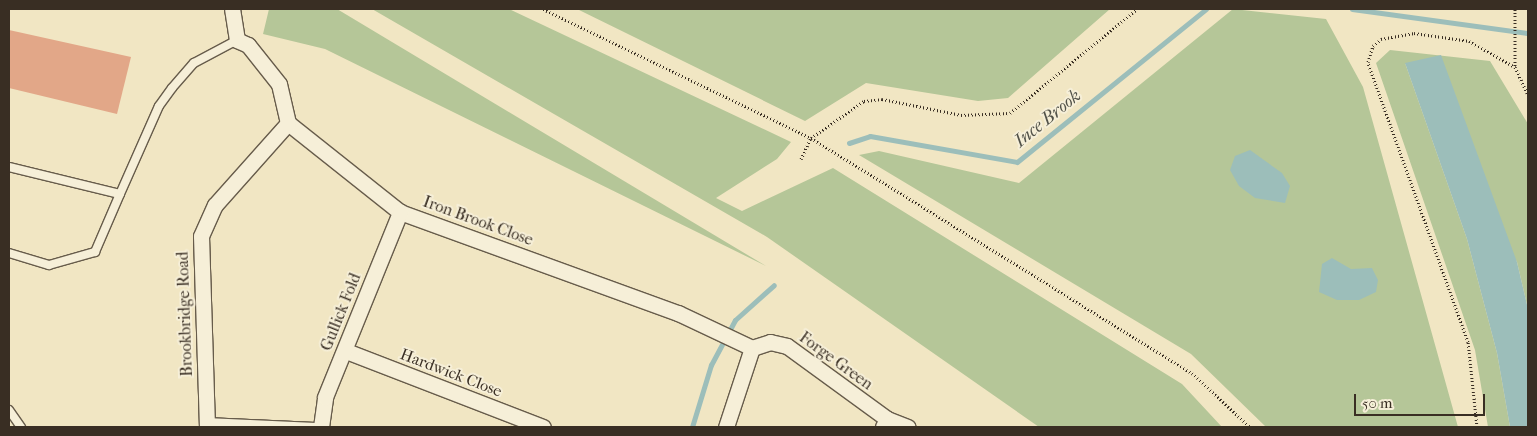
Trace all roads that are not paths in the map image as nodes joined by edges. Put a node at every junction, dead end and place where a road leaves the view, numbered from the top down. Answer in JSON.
{"nodes":[{"id":1,"x":232,"y":9,"type":"edge"},
{"id":2,"x":237,"y":40,"type":"junction"},
{"id":3,"x":288,"y":123,"type":"junction"},
{"id":4,"x":9,"y":166,"type":"edge"},
{"id":5,"x":120,"y":194,"type":"junction"},
{"id":6,"x":400,"y":212,"type":"junction"},
{"id":7,"x":9,"y":253,"type":"edge"},
{"id":8,"x":749,"y":346,"type":"junction"},
{"id":9,"x":346,"y":351,"type":"junction"},
{"id":10,"x":9,"y":410,"type":"edge"},
{"id":11,"x":885,"y":423,"type":"edge"},
{"id":12,"x":206,"y":424,"type":"edge"},
{"id":13,"x":21,"y":427,"type":"edge"},
{"id":14,"x":316,"y":427,"type":"edge"},
{"id":15,"x":321,"y":427,"type":"edge"},
{"id":16,"x":543,"y":427,"type":"edge"},
{"id":17,"x":726,"y":427,"type":"edge"},
{"id":18,"x":908,"y":427,"type":"edge"}],
"edges":[{"from":1,"to":2,"type":"street"},
{"from":2,"to":3,"type":"street"},
{"from":2,"to":5,"type":"lane"},
{"from":3,"to":6,"type":"street","name":"Iron Brook Close"},
{"from":3,"to":12,"type":"street","name":"Brookbridge Road"},
{"from":4,"to":5,"type":"lane"},
{"from":5,"to":7,"type":"lane"},
{"from":6,"to":8,"type":"street","name":"Iron Brook Close"},
{"from":6,"to":9,"type":"street","name":"Gullick Fold"},
{"from":8,"to":11,"type":"street","name":"Forge Green"},
{"from":8,"to":17,"type":"street"},
{"from":9,"to":15,"type":"street","name":"Gullick Fold"},
{"from":9,"to":16,"type":"street","name":"Hardwick Close"},
{"from":10,"to":13,"type":"lane"},
{"from":11,"to":18,"type":"street","name":"Forge Green"},
{"from":12,"to":14,"type":"lane"}]}
